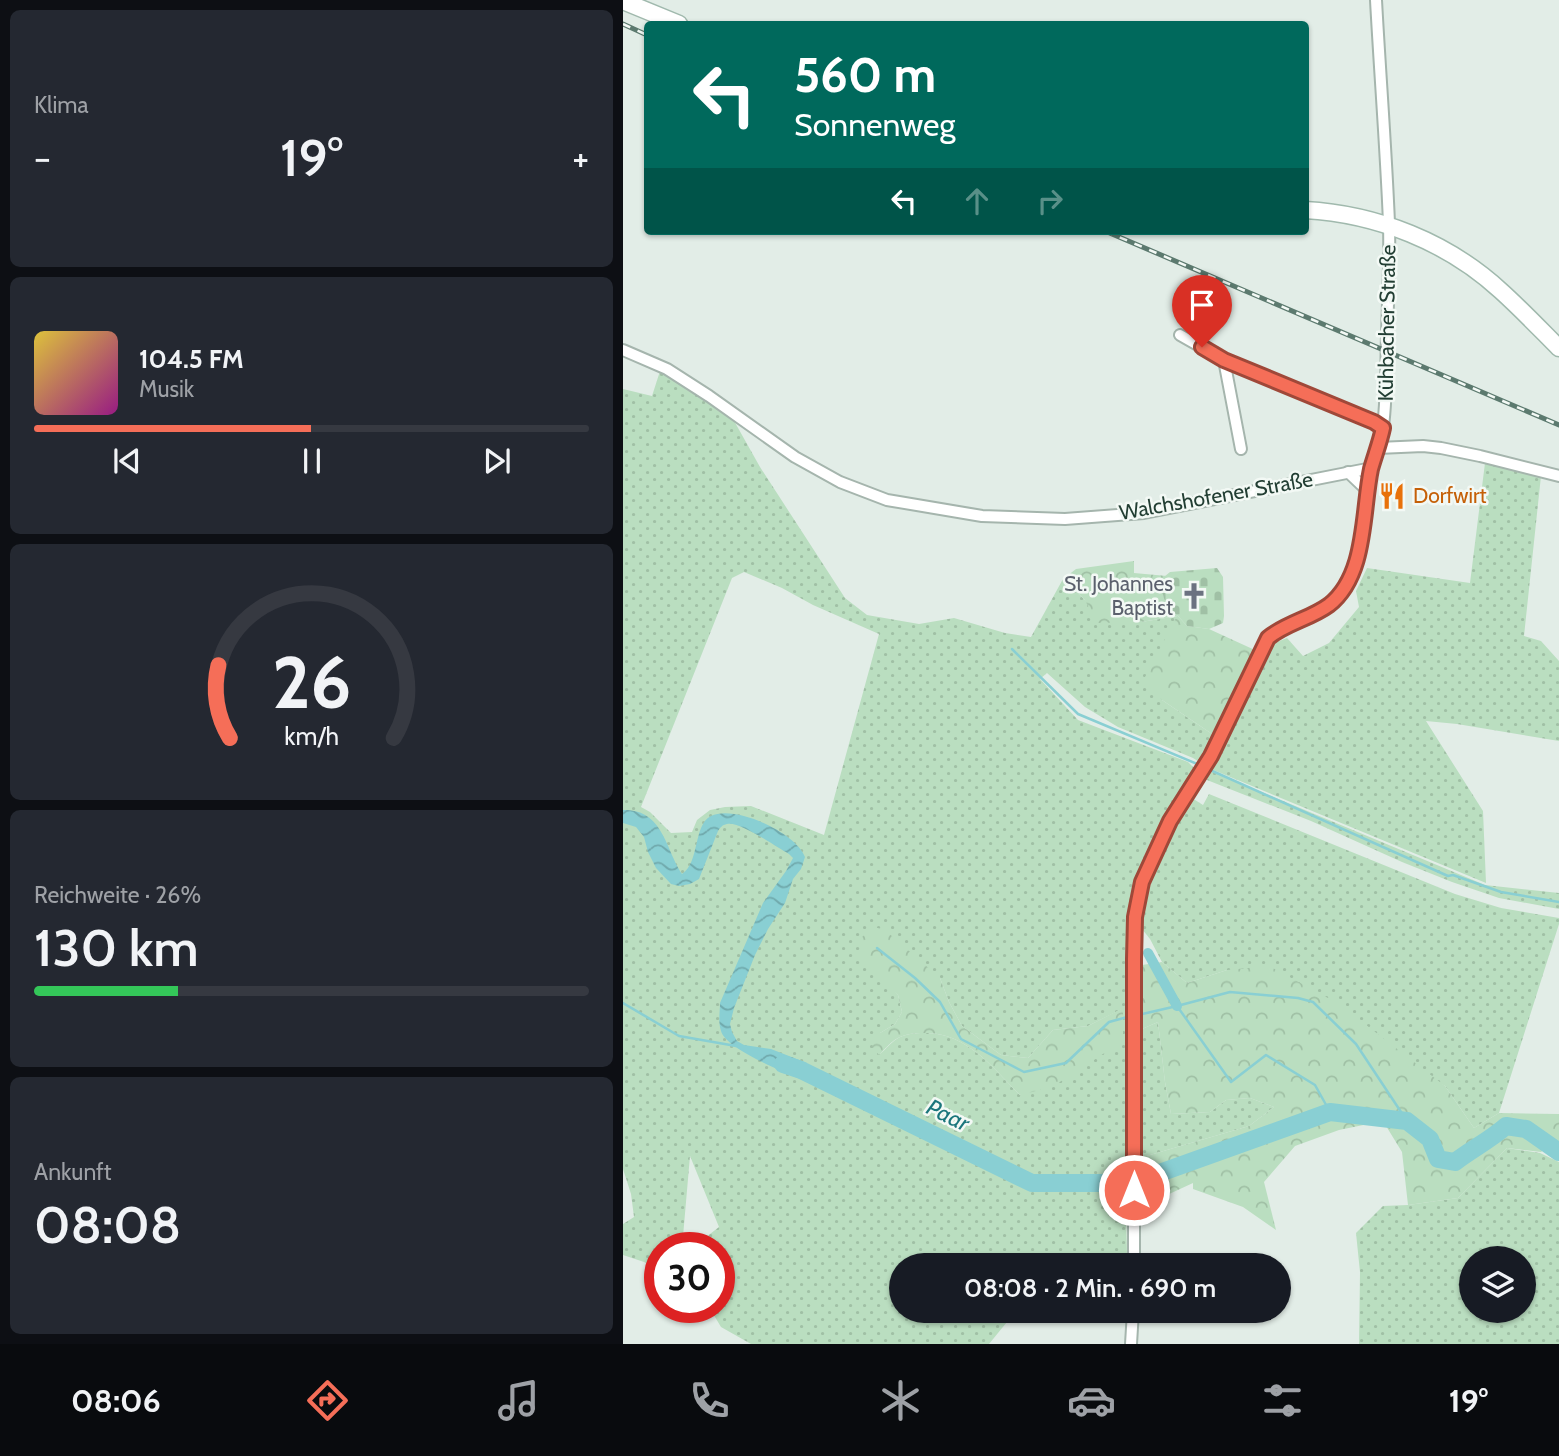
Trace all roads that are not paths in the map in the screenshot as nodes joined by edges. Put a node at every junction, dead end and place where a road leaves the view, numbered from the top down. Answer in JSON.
{"nodes":[{"id":1,"x":1376,"y":0,"type":"edge"},
{"id":2,"x":623,"y":1,"type":"edge"},
{"id":3,"x":672,"y":21,"type":"edge"},
{"id":4,"x":1309,"y":210,"type":"edge"},
{"id":5,"x":1389,"y":225,"type":"junction"},
{"id":6,"x":1180,"y":335,"type":"dead end"},
{"id":7,"x":1559,"y":348,"type":"edge"},
{"id":8,"x":623,"y":350,"type":"edge"},
{"id":9,"x":1224,"y":360,"type":"junction"},
{"id":10,"x":1383,"y":428,"type":"junction"},
{"id":11,"x":1241,"y":449,"type":"dead end"},
{"id":12,"x":1378,"y":449,"type":"junction"},
{"id":13,"x":1372,"y":468,"type":"junction"},
{"id":14,"x":1347,"y":472,"type":"junction"},
{"id":15,"x":1559,"y":476,"type":"edge"},
{"id":16,"x":1368,"y":491,"type":"junction"},
{"id":17,"x":1134,"y":1253,"type":"edge"},
{"id":18,"x":1133,"y":1323,"type":"edge"},
{"id":19,"x":1132,"y":1344,"type":"edge"}],
"edges":[{"from":1,"to":5,"type":"street","name":"Kühbacher Straße"},
{"from":2,"to":3,"type":"street"},
{"from":4,"to":5,"type":"street"},
{"from":5,"to":7,"type":"street"},
{"from":5,"to":10,"type":"street","name":"Kühbacher Straße"},
{"from":6,"to":9,"type":"street"},
{"from":8,"to":14,"type":"street","name":"Walchshofener Straße"},
{"from":9,"to":10,"type":"street"},
{"from":9,"to":11,"type":"street"},
{"from":10,"to":12,"type":"street","name":"Kühbacher Straße"},
{"from":12,"to":13,"type":"street","name":"Kühbacher Straße"},
{"from":12,"to":15,"type":"street"},
{"from":13,"to":14,"type":"street","name":"Walchshofener Straße"},
{"from":13,"to":16,"type":"street","name":"Kühbacher Straße"},
{"from":14,"to":16,"type":"street"},
{"from":16,"to":17,"type":"street","name":"Kühbacher Straße"},
{"from":18,"to":19,"type":"street"}]}
